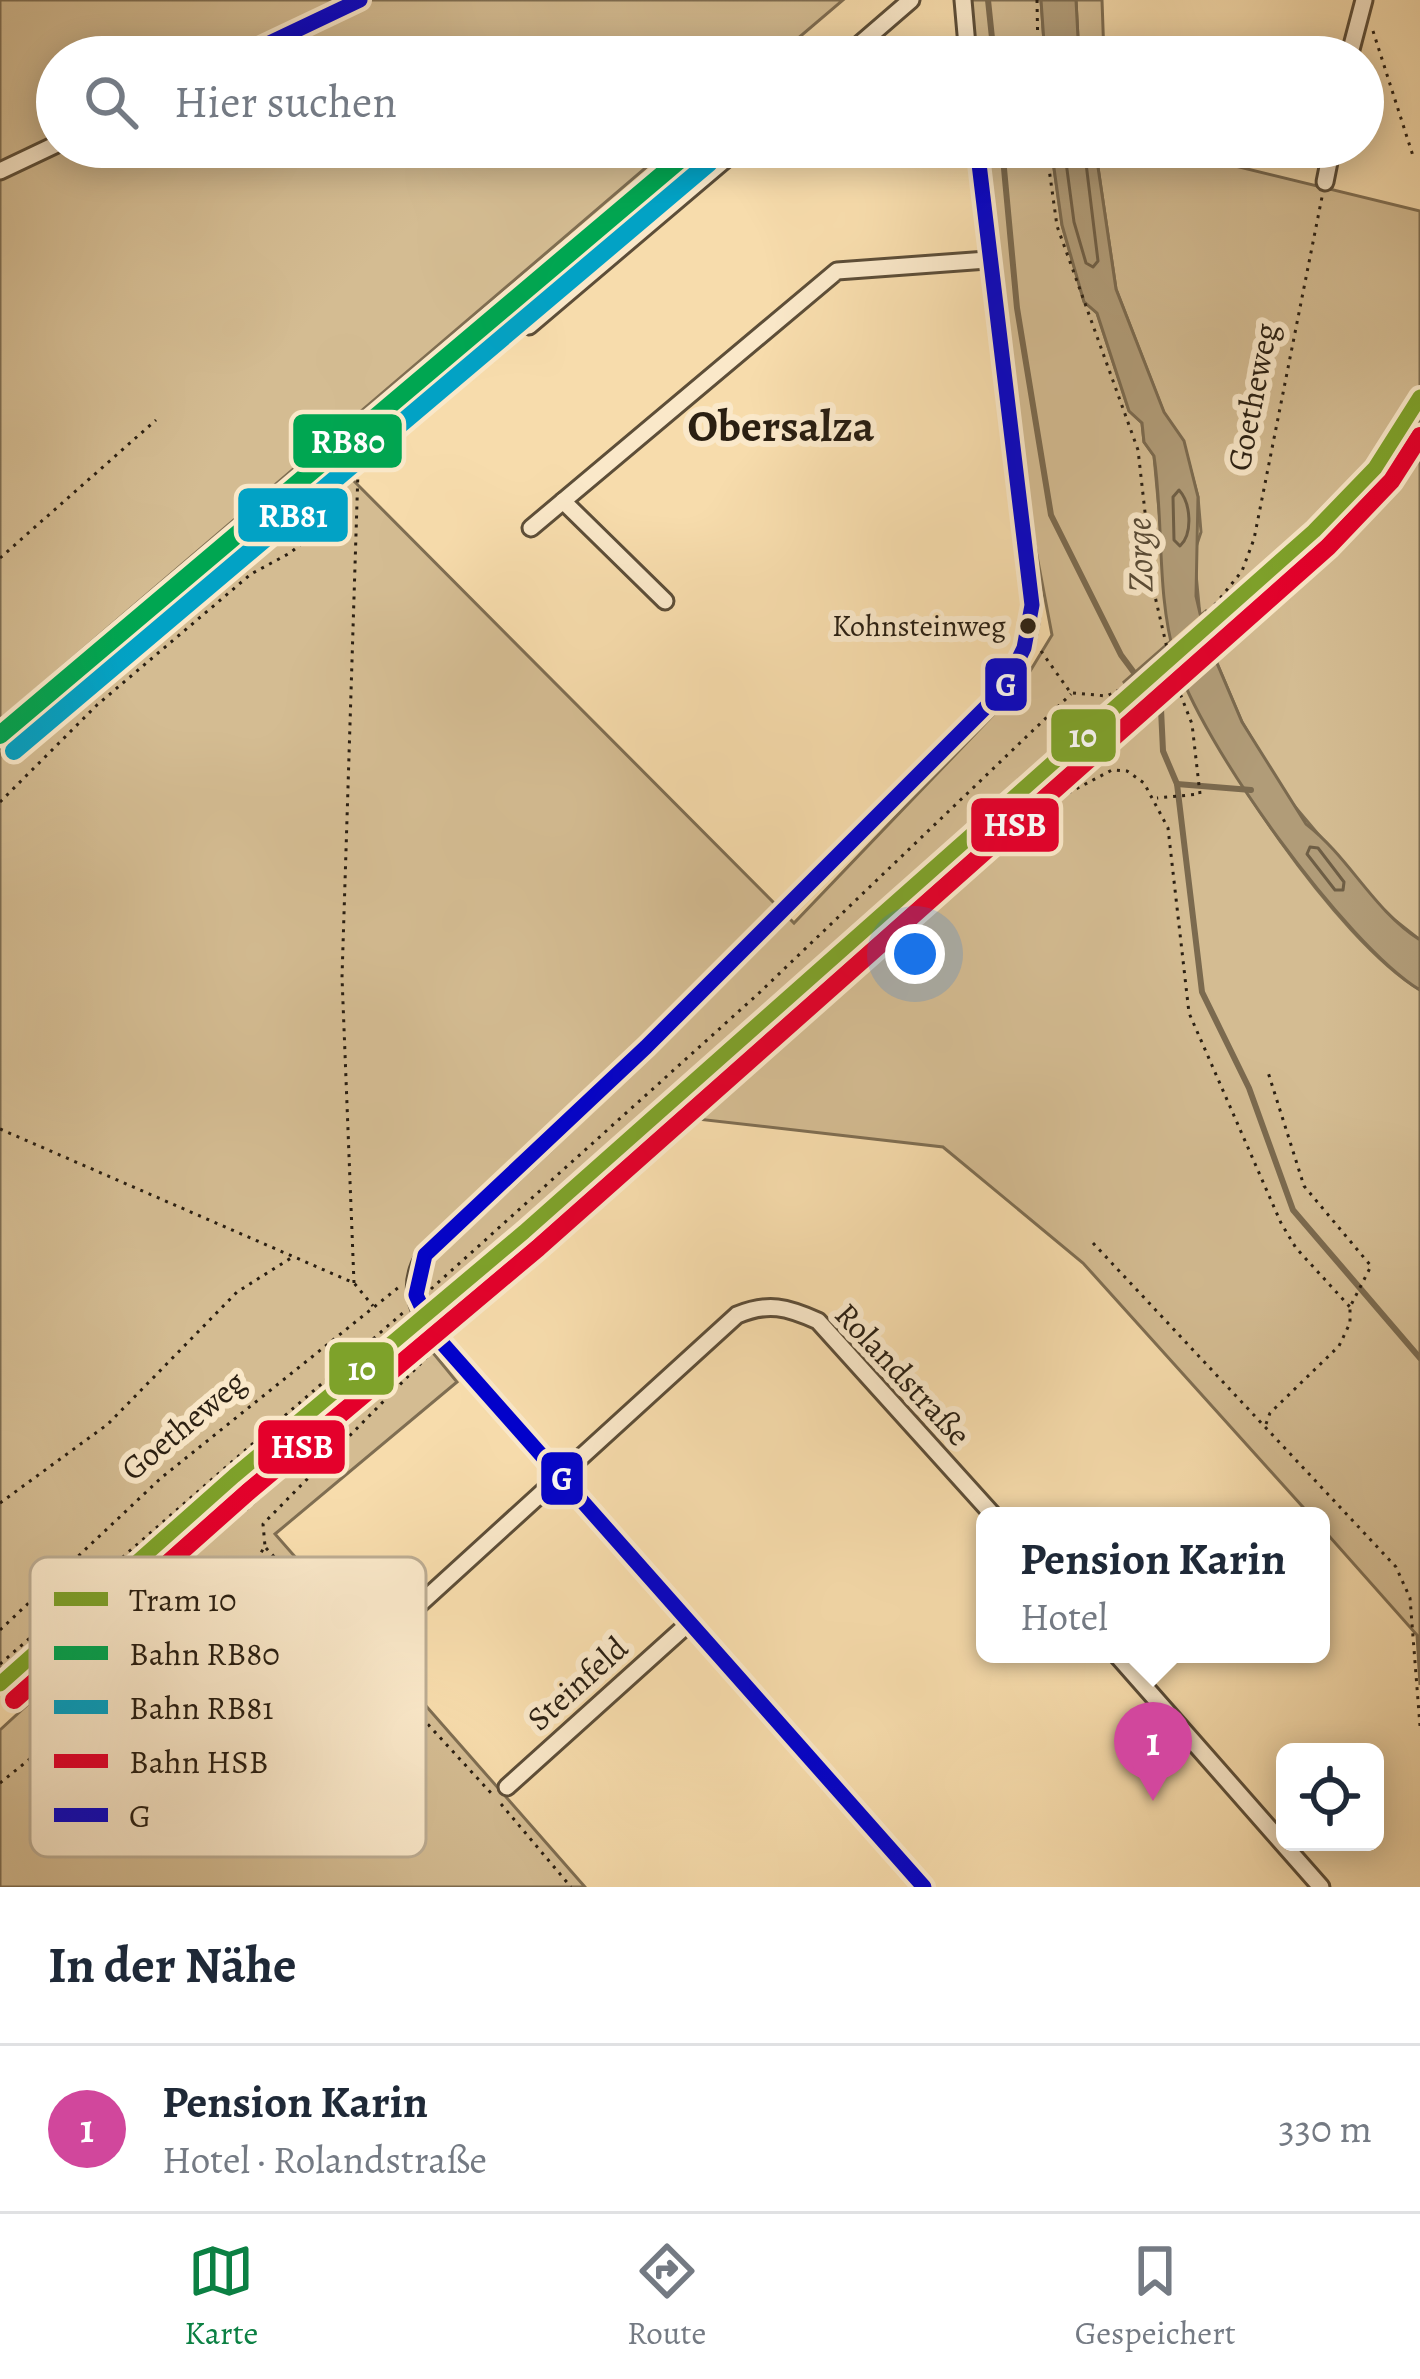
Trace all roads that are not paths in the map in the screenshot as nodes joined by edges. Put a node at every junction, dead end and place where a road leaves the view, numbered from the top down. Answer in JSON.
{"nodes":[{"id":1,"x":360,"y":0,"type":"edge"},
{"id":2,"x":911,"y":0,"type":"edge"},
{"id":3,"x":962,"y":0,"type":"edge"},
{"id":4,"x":1364,"y":0,"type":"edge"},
{"id":5,"x":284,"y":36,"type":"edge"},
{"id":6,"x":869,"y":36,"type":"edge"},
{"id":7,"x":966,"y":36,"type":"edge"},
{"id":8,"x":1355,"y":36,"type":"edge"},
{"id":9,"x":36,"y":154,"type":"edge"},
{"id":10,"x":715,"y":168,"type":"edge"},
{"id":11,"x":978,"y":168,"type":"edge"},
{"id":12,"x":1328,"y":168,"type":"edge"},
{"id":13,"x":0,"y":171,"type":"edge"},
{"id":14,"x":1325,"y":182,"type":"road end"},
{"id":15,"x":988,"y":260,"type":"junction"},
{"id":16,"x":529,"y":326,"type":"road end"},
{"id":17,"x":563,"y":501,"type":"junction"},
{"id":18,"x":531,"y":527,"type":"dead end"},
{"id":19,"x":664,"y":601,"type":"dead end"},
{"id":20,"x":558,"y":1477,"type":"junction"},
{"id":21,"x":986,"y":1507,"type":"edge"},
{"id":22,"x":426,"y":1598,"type":"edge"},
{"id":23,"x":688,"y":1624,"type":"junction"},
{"id":24,"x":1124,"y":1663,"type":"edge"},
{"id":25,"x":507,"y":1787,"type":"dead end"},
{"id":26,"x":923,"y":1887,"type":"edge"},
{"id":27,"x":1321,"y":1887,"type":"edge"}],
"edges":[{"from":1,"to":5,"type":"street"},
{"from":2,"to":6,"type":"street"},
{"from":3,"to":7,"type":"street"},
{"from":4,"to":8,"type":"street"},
{"from":9,"to":13,"type":"street"},
{"from":10,"to":16,"type":"street"},
{"from":11,"to":15,"type":"street"},
{"from":12,"to":14,"type":"street"},
{"from":15,"to":17,"type":"street"},
{"from":15,"to":20,"type":"street"},
{"from":17,"to":18,"type":"street"},
{"from":17,"to":19,"type":"street"},
{"from":20,"to":21,"type":"street","name":"Rolandstraße"},
{"from":20,"to":22,"type":"street","name":"Rolandstraße"},
{"from":20,"to":23,"type":"street"},
{"from":23,"to":25,"type":"street","name":"Steinfeld"},
{"from":23,"to":26,"type":"street"},
{"from":24,"to":27,"type":"street"}]}
